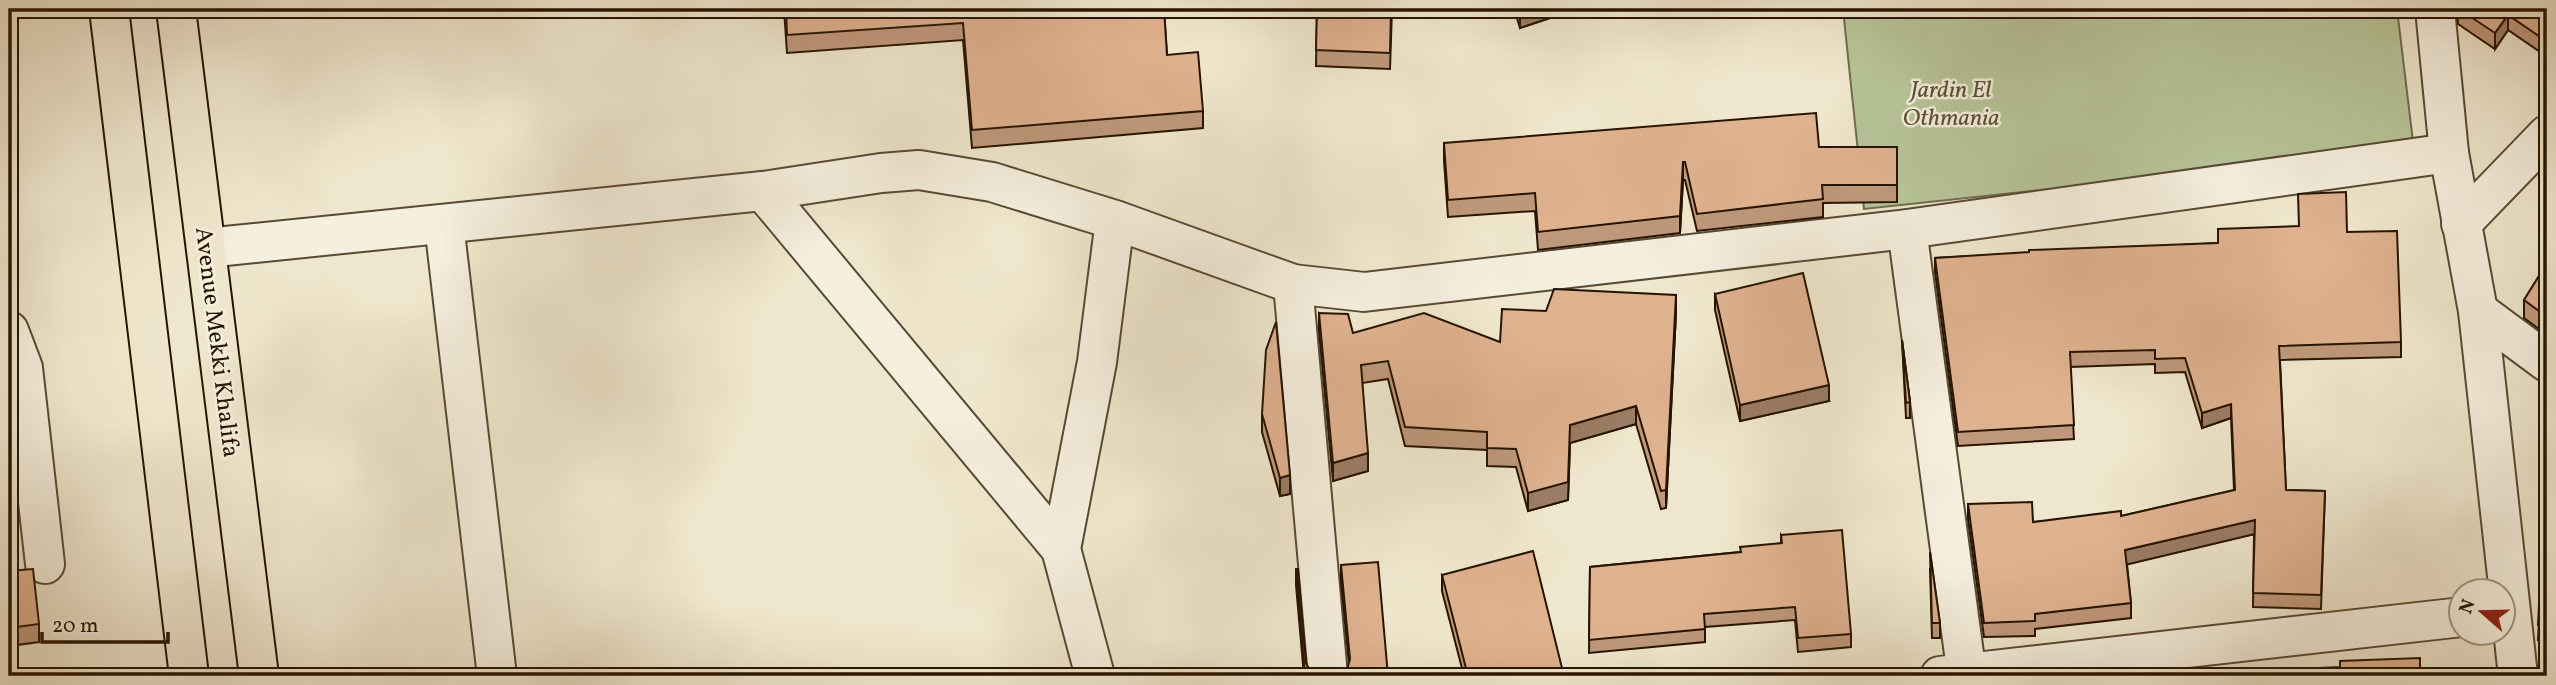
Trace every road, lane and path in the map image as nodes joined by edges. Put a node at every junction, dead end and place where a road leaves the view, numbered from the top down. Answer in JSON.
{"nodes":[{"id":1,"x":110,"y":9,"type":"edge"},
{"id":2,"x":176,"y":9,"type":"edge"},
{"id":3,"x":2435,"y":9,"type":"edge"},
{"id":4,"x":2547,"y":135,"type":"edge"},
{"id":5,"x":2448,"y":153,"type":"junction"},
{"id":6,"x":763,"y":191,"type":"junction"},
{"id":7,"x":1115,"y":220,"type":"junction"},
{"id":8,"x":444,"y":224,"type":"junction"},
{"id":9,"x":2461,"y":224,"type":"junction"},
{"id":10,"x":1907,"y":229,"type":"junction"},
{"id":11,"x":206,"y":248,"type":"junction"},
{"id":12,"x":1293,"y":284,"type":"junction"},
{"id":13,"x":2478,"y":311,"type":"junction"},
{"id":14,"x":9,"y":331,"type":"edge"},
{"id":15,"x":2547,"y":362,"type":"edge"},
{"id":16,"x":1061,"y":549,"type":"junction"},
{"id":17,"x":45,"y":564,"type":"dead end"},
{"id":18,"x":2504,"y":576,"type":"edge"},
{"id":19,"x":2448,"y":619,"type":"edge"},
{"id":20,"x":2513,"y":646,"type":"edge"},
{"id":21,"x":1958,"y":675,"type":"edge"},
{"id":22,"x":189,"y":676,"type":"edge"},
{"id":23,"x":259,"y":676,"type":"edge"},
{"id":24,"x":497,"y":676,"type":"edge"},
{"id":25,"x":1095,"y":676,"type":"edge"},
{"id":26,"x":1328,"y":676,"type":"edge"},
{"id":27,"x":2518,"y":676,"type":"edge"}],
"edges":[{"from":1,"to":22,"type":"main road"},
{"from":2,"to":11,"type":"main road","name":"Avenue Mekki Khalifa"},
{"from":3,"to":5,"type":"street"},
{"from":4,"to":9,"type":"street"},
{"from":5,"to":9,"type":"street"},
{"from":5,"to":10,"type":"street"},
{"from":6,"to":7,"type":"street"},
{"from":6,"to":8,"type":"street"},
{"from":6,"to":16,"type":"street"},
{"from":7,"to":12,"type":"street"},
{"from":7,"to":16,"type":"street"},
{"from":8,"to":11,"type":"street"},
{"from":8,"to":24,"type":"street"},
{"from":9,"to":13,"type":"street"},
{"from":10,"to":12,"type":"street"},
{"from":10,"to":21,"type":"street"},
{"from":11,"to":23,"type":"main road","name":"Avenue Mekki Khalifa"},
{"from":12,"to":26,"type":"street"},
{"from":13,"to":15,"type":"street"},
{"from":13,"to":18,"type":"street"},
{"from":14,"to":17,"type":"street"},
{"from":16,"to":25,"type":"street"},
{"from":19,"to":21,"type":"street"},
{"from":20,"to":27,"type":"street"}]}
